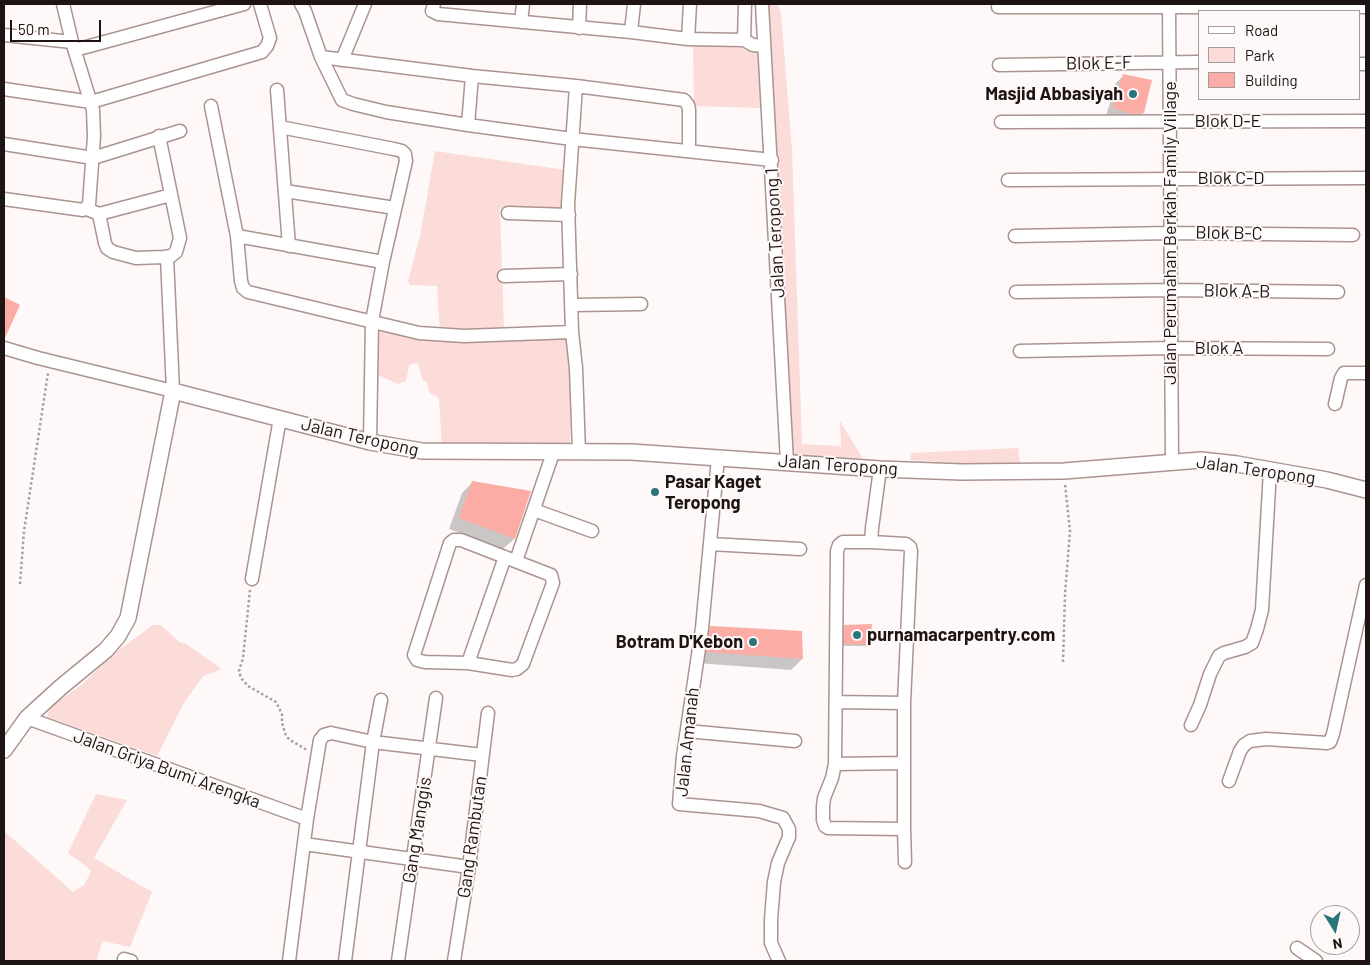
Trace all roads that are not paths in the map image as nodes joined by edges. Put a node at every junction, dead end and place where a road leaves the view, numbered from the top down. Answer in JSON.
{"nodes":[{"id":1,"x":63,"y":4,"type":"edge"},
{"id":2,"x":244,"y":4,"type":"edge"},
{"id":3,"x":260,"y":4,"type":"edge"},
{"id":4,"x":301,"y":4,"type":"edge"},
{"id":5,"x":365,"y":4,"type":"edge"},
{"id":6,"x":434,"y":4,"type":"edge"},
{"id":7,"x":523,"y":4,"type":"edge"},
{"id":8,"x":580,"y":4,"type":"edge"},
{"id":9,"x":634,"y":4,"type":"edge"},
{"id":10,"x":690,"y":4,"type":"edge"},
{"id":11,"x":745,"y":4,"type":"edge"},
{"id":12,"x":762,"y":4,"type":"edge"},
{"id":13,"x":1169,"y":5,"type":"edge"},
{"id":14,"x":998,"y":7,"type":"dead end"},
{"id":15,"x":1366,"y":7,"type":"edge"},
{"id":16,"x":521,"y":22,"type":"junction"},
{"id":17,"x":579,"y":28,"type":"junction"},
{"id":18,"x":631,"y":32,"type":"junction"},
{"id":19,"x":4,"y":34,"type":"edge"},
{"id":20,"x":688,"y":39,"type":"junction"},
{"id":21,"x":744,"y":40,"type":"junction"},
{"id":22,"x":74,"y":46,"type":"junction"},
{"id":23,"x":764,"y":46,"type":"junction"},
{"id":24,"x":321,"y":57,"type":"junction"},
{"id":25,"x":342,"y":60,"type":"junction"},
{"id":26,"x":1169,"y":62,"type":"junction"},
{"id":27,"x":1198,"y":62,"type":"edge"},
{"id":28,"x":999,"y":65,"type":"dead end"},
{"id":29,"x":472,"y":76,"type":"junction"},
{"id":30,"x":576,"y":86,"type":"junction"},
{"id":31,"x":4,"y":89,"type":"edge"},
{"id":32,"x":277,"y":90,"type":"dead end"},
{"id":33,"x":91,"y":102,"type":"junction"},
{"id":34,"x":210,"y":106,"type":"dead end"},
{"id":35,"x":1169,"y":121,"type":"junction"},
{"id":36,"x":1000,"y":122,"type":"dead end"},
{"id":37,"x":1366,"y":122,"type":"edge"},
{"id":38,"x":468,"y":125,"type":"junction"},
{"id":39,"x":280,"y":127,"type":"junction"},
{"id":40,"x":180,"y":131,"type":"dead end"},
{"id":41,"x":159,"y":136,"type":"junction"},
{"id":42,"x":572,"y":139,"type":"junction"},
{"id":43,"x":4,"y":144,"type":"edge"},
{"id":44,"x":689,"y":150,"type":"junction"},
{"id":45,"x":93,"y":158,"type":"junction"},
{"id":46,"x":772,"y":160,"type":"junction"},
{"id":47,"x":1170,"y":178,"type":"junction"},
{"id":48,"x":1364,"y":178,"type":"dead end"},
{"id":49,"x":1008,"y":180,"type":"dead end"},
{"id":50,"x":285,"y":191,"type":"junction"},
{"id":51,"x":170,"y":195,"type":"junction"},
{"id":52,"x":4,"y":199,"type":"edge"},
{"id":53,"x":395,"y":208,"type":"junction"},
{"id":54,"x":86,"y":209,"type":"junction"},
{"id":55,"x":508,"y":213,"type":"dead end"},
{"id":56,"x":99,"y":214,"type":"junction"},
{"id":57,"x":569,"y":215,"type":"junction"},
{"id":58,"x":1170,"y":233,"type":"junction"},
{"id":59,"x":1353,"y":235,"type":"dead end"},
{"id":60,"x":237,"y":236,"type":"junction"},
{"id":61,"x":1015,"y":236,"type":"dead end"},
{"id":62,"x":289,"y":246,"type":"junction"},
{"id":63,"x":167,"y":257,"type":"junction"},
{"id":64,"x":383,"y":262,"type":"junction"},
{"id":65,"x":571,"y":274,"type":"junction"},
{"id":66,"x":504,"y":276,"type":"dead end"},
{"id":67,"x":1171,"y":290,"type":"junction"},
{"id":68,"x":1016,"y":292,"type":"dead end"},
{"id":69,"x":1338,"y":292,"type":"dead end"},
{"id":70,"x":641,"y":304,"type":"dead end"},
{"id":71,"x":572,"y":305,"type":"junction"},
{"id":72,"x":372,"y":321,"type":"junction"},
{"id":73,"x":572,"y":332,"type":"junction"},
{"id":74,"x":4,"y":348,"type":"edge"},
{"id":75,"x":1171,"y":348,"type":"junction"},
{"id":76,"x":1328,"y":349,"type":"dead end"},
{"id":77,"x":1020,"y":351,"type":"dead end"},
{"id":78,"x":1366,"y":373,"type":"edge"},
{"id":79,"x":168,"y":390,"type":"junction"},
{"id":80,"x":1335,"y":404,"type":"dead end"},
{"id":81,"x":280,"y":418,"type":"junction"},
{"id":82,"x":370,"y":442,"type":"junction"},
{"id":83,"x":579,"y":452,"type":"junction"},
{"id":84,"x":553,"y":453,"type":"junction"},
{"id":85,"x":718,"y":458,"type":"junction"},
{"id":86,"x":1172,"y":461,"type":"junction"},
{"id":87,"x":787,"y":462,"type":"junction"},
{"id":88,"x":880,"y":469,"type":"junction"},
{"id":89,"x":1270,"y":470,"type":"junction"},
{"id":90,"x":1366,"y":490,"type":"edge"},
{"id":91,"x":534,"y":510,"type":"junction"},
{"id":92,"x":592,"y":531,"type":"dead end"},
{"id":93,"x":872,"y":542,"type":"junction"},
{"id":94,"x":710,"y":544,"type":"junction"},
{"id":95,"x":800,"y":549,"type":"dead end"},
{"id":96,"x":510,"y":559,"type":"junction"},
{"id":97,"x":252,"y":579,"type":"road end"},
{"id":98,"x":1366,"y":585,"type":"edge"},
{"id":99,"x":468,"y":664,"type":"junction"},
{"id":100,"x":436,"y":698,"type":"dead end"},
{"id":101,"x":381,"y":700,"type":"dead end"},
{"id":102,"x":836,"y":702,"type":"junction"},
{"id":103,"x":904,"y":703,"type":"junction"},
{"id":104,"x":488,"y":713,"type":"dead end"},
{"id":105,"x":28,"y":718,"type":"junction"},
{"id":106,"x":1191,"y":726,"type":"dead end"},
{"id":107,"x":687,"y":731,"type":"junction"},
{"id":108,"x":795,"y":741,"type":"dead end"},
{"id":109,"x":373,"y":742,"type":"junction"},
{"id":110,"x":429,"y":749,"type":"junction"},
{"id":111,"x":4,"y":750,"type":"edge"},
{"id":112,"x":482,"y":755,"type":"junction"},
{"id":113,"x":904,"y":763,"type":"junction"},
{"id":114,"x":835,"y":764,"type":"junction"},
{"id":115,"x":1229,"y":781,"type":"dead end"},
{"id":116,"x":307,"y":819,"type":"junction"},
{"id":117,"x":904,"y":829,"type":"junction"},
{"id":118,"x":304,"y":844,"type":"junction"},
{"id":119,"x":359,"y":852,"type":"junction"},
{"id":120,"x":412,"y":859,"type":"junction"},
{"id":121,"x":904,"y":862,"type":"dead end"},
{"id":122,"x":469,"y":867,"type":"junction"},
{"id":123,"x":1297,"y":948,"type":"dead end"},
{"id":124,"x":289,"y":961,"type":"edge"},
{"id":125,"x":345,"y":961,"type":"edge"},
{"id":126,"x":398,"y":961,"type":"edge"},
{"id":127,"x":454,"y":961,"type":"edge"},
{"id":128,"x":778,"y":961,"type":"edge"},
{"id":129,"x":1316,"y":961,"type":"edge"}],
"edges":[{"from":1,"to":22,"type":"street"},
{"from":2,"to":22,"type":"street"},
{"from":3,"to":33,"type":"street"},
{"from":4,"to":24,"type":"street"},
{"from":5,"to":25,"type":"street"},
{"from":6,"to":16,"type":"street"},
{"from":7,"to":16,"type":"street"},
{"from":8,"to":17,"type":"street"},
{"from":9,"to":18,"type":"street"},
{"from":10,"to":20,"type":"street"},
{"from":11,"to":21,"type":"street"},
{"from":12,"to":23,"type":"street","name":"Jalan Teropong 1"},
{"from":13,"to":14,"type":"street"},
{"from":13,"to":15,"type":"street"},
{"from":13,"to":26,"type":"street","name":"Jalan Perumahan Berkah Family Village"},
{"from":16,"to":17,"type":"street"},
{"from":17,"to":18,"type":"street"},
{"from":18,"to":20,"type":"street"},
{"from":19,"to":22,"type":"street"},
{"from":20,"to":21,"type":"street"},
{"from":21,"to":23,"type":"street"},
{"from":22,"to":33,"type":"street"},
{"from":23,"to":46,"type":"street","name":"Jalan Teropong 1"},
{"from":24,"to":25,"type":"street"},
{"from":24,"to":38,"type":"street"},
{"from":25,"to":29,"type":"street"},
{"from":26,"to":27,"type":"street","name":"Blok E-F"},
{"from":26,"to":28,"type":"street","name":"Blok E-F"},
{"from":26,"to":35,"type":"street","name":"Jalan Perumahan Berkah Family Village"},
{"from":29,"to":30,"type":"street"},
{"from":29,"to":38,"type":"street"},
{"from":30,"to":42,"type":"street"},
{"from":30,"to":44,"type":"street"},
{"from":31,"to":33,"type":"street"},
{"from":32,"to":39,"type":"street"},
{"from":33,"to":45,"type":"street"},
{"from":34,"to":60,"type":"street"},
{"from":35,"to":36,"type":"street","name":"Blok D-E"},
{"from":35,"to":37,"type":"street","name":"Blok D-E"},
{"from":35,"to":47,"type":"street","name":"Jalan Perumahan Berkah Family Village"},
{"from":38,"to":42,"type":"street"},
{"from":39,"to":50,"type":"street"},
{"from":39,"to":53,"type":"street"},
{"from":40,"to":41,"type":"street"},
{"from":41,"to":45,"type":"street"},
{"from":41,"to":51,"type":"street"},
{"from":42,"to":44,"type":"street"},
{"from":42,"to":57,"type":"street"},
{"from":43,"to":45,"type":"street"},
{"from":44,"to":46,"type":"street"},
{"from":45,"to":54,"type":"street"},
{"from":46,"to":87,"type":"street","name":"Jalan Teropong 1"},
{"from":47,"to":48,"type":"street","name":"Blok C-D"},
{"from":47,"to":49,"type":"street","name":"Blok C-D"},
{"from":47,"to":58,"type":"street","name":"Jalan Perumahan Berkah Family Village"},
{"from":50,"to":53,"type":"street"},
{"from":50,"to":62,"type":"street"},
{"from":51,"to":56,"type":"street"},
{"from":51,"to":63,"type":"street"},
{"from":52,"to":54,"type":"street"},
{"from":53,"to":64,"type":"street"},
{"from":54,"to":56,"type":"street"},
{"from":55,"to":57,"type":"street"},
{"from":56,"to":63,"type":"street"},
{"from":57,"to":65,"type":"street"},
{"from":58,"to":59,"type":"street","name":"Blok B-C"},
{"from":58,"to":61,"type":"street","name":"Blok B-C"},
{"from":58,"to":67,"type":"street","name":"Jalan Perumahan Berkah Family Village"},
{"from":60,"to":62,"type":"street"},
{"from":60,"to":72,"type":"street"},
{"from":62,"to":64,"type":"street"},
{"from":63,"to":79,"type":"street"},
{"from":64,"to":72,"type":"street"},
{"from":65,"to":66,"type":"street"},
{"from":65,"to":71,"type":"street"},
{"from":67,"to":68,"type":"street","name":"Blok A-B"},
{"from":67,"to":69,"type":"street","name":"Blok A-B"},
{"from":67,"to":75,"type":"street","name":"Jalan Perumahan Berkah Family Village"},
{"from":70,"to":71,"type":"street"},
{"from":71,"to":73,"type":"street"},
{"from":72,"to":73,"type":"street"},
{"from":72,"to":82,"type":"street"},
{"from":73,"to":83,"type":"street"},
{"from":74,"to":79,"type":"street"},
{"from":75,"to":76,"type":"street","name":"Blok A"},
{"from":75,"to":77,"type":"street","name":"Blok A"},
{"from":75,"to":86,"type":"street","name":"Jalan Perumahan Berkah Family Village"},
{"from":78,"to":80,"type":"street"},
{"from":79,"to":81,"type":"main road","name":"Jalan Teropong"},
{"from":79,"to":105,"type":"main road"},
{"from":81,"to":82,"type":"main road","name":"Jalan Teropong"},
{"from":81,"to":97,"type":"street"},
{"from":82,"to":84,"type":"main road","name":"Jalan Teropong"},
{"from":83,"to":84,"type":"main road","name":"Jalan Teropong"},
{"from":83,"to":85,"type":"main road","name":"Jalan Teropong"},
{"from":84,"to":91,"type":"street"},
{"from":85,"to":87,"type":"main road","name":"Jalan Teropong"},
{"from":85,"to":94,"type":"street","name":"Jalan Amanah"},
{"from":86,"to":88,"type":"main road","name":"Jalan Teropong"},
{"from":86,"to":89,"type":"main road","name":"Jalan Teropong"},
{"from":87,"to":88,"type":"main road","name":"Jalan Teropong"},
{"from":88,"to":93,"type":"street"},
{"from":89,"to":90,"type":"main road","name":"Jalan Teropong"},
{"from":89,"to":106,"type":"street"},
{"from":91,"to":92,"type":"street"},
{"from":91,"to":96,"type":"street"},
{"from":93,"to":102,"type":"street"},
{"from":93,"to":103,"type":"street"},
{"from":94,"to":95,"type":"street"},
{"from":94,"to":107,"type":"street","name":"Jalan Amanah"},
{"from":96,"to":99,"type":"street"},
{"from":96,"to":99,"type":"street"},
{"from":96,"to":99,"type":"street"},
{"from":98,"to":115,"type":"street"},
{"from":100,"to":110,"type":"street","name":"Gang Manggis"},
{"from":101,"to":109,"type":"street"},
{"from":102,"to":103,"type":"street"},
{"from":102,"to":114,"type":"street"},
{"from":103,"to":113,"type":"street"},
{"from":104,"to":112,"type":"street","name":"Gang Rambutan"},
{"from":105,"to":111,"type":"main road"},
{"from":105,"to":116,"type":"street","name":"Jalan Griya Bumi Arengka"},
{"from":107,"to":108,"type":"street"},
{"from":107,"to":128,"type":"street","name":"Jalan Amanah"},
{"from":109,"to":110,"type":"street"},
{"from":109,"to":116,"type":"street"},
{"from":109,"to":119,"type":"street"},
{"from":110,"to":112,"type":"street"},
{"from":110,"to":120,"type":"street","name":"Gang Manggis"},
{"from":112,"to":122,"type":"street","name":"Gang Rambutan"},
{"from":113,"to":114,"type":"street"},
{"from":113,"to":117,"type":"street"},
{"from":114,"to":117,"type":"street"},
{"from":116,"to":118,"type":"street"},
{"from":117,"to":121,"type":"street"},
{"from":118,"to":119,"type":"street"},
{"from":118,"to":124,"type":"street"},
{"from":119,"to":120,"type":"street"},
{"from":119,"to":125,"type":"street"},
{"from":120,"to":122,"type":"street"},
{"from":120,"to":126,"type":"street","name":"Gang Manggis"},
{"from":122,"to":127,"type":"street","name":"Gang Rambutan"},
{"from":123,"to":129,"type":"street"}]}
